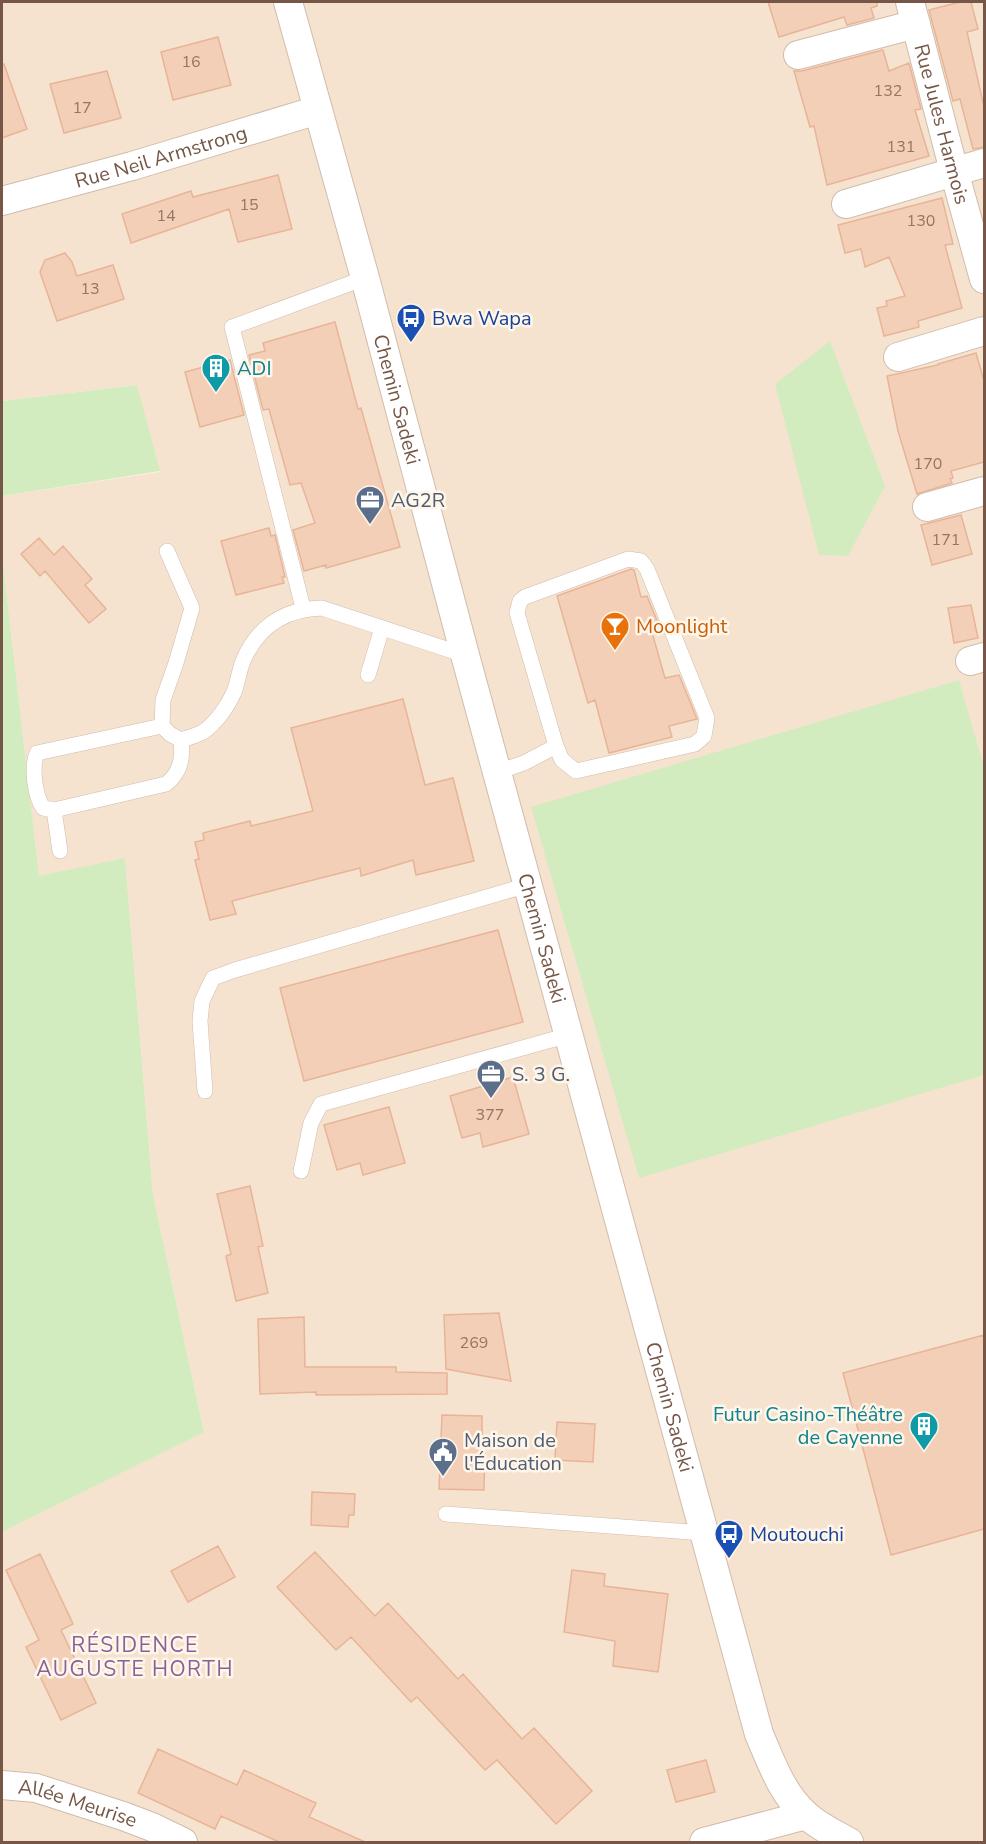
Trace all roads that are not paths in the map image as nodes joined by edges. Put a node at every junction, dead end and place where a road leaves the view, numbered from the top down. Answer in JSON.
{"nodes":[{"id":1,"x":288,"y":2,"type":"edge"},
{"id":2,"x":913,"y":13,"type":"edge"},
{"id":3,"x":798,"y":56,"type":"dead end"},
{"id":4,"x":318,"y":110,"type":"junction"},
{"id":5,"x":984,"y":163,"type":"edge"},
{"id":6,"x":954,"y":171,"type":"junction"},
{"id":7,"x":2,"y":201,"type":"edge"},
{"id":8,"x":846,"y":204,"type":"dead end"},
{"id":9,"x":365,"y":278,"type":"junction"},
{"id":10,"x":984,"y":279,"type":"edge"},
{"id":11,"x":984,"y":331,"type":"edge"},
{"id":12,"x":898,"y":357,"type":"dead end"},
{"id":13,"x":984,"y":491,"type":"edge"},
{"id":14,"x":927,"y":507,"type":"dead end"},
{"id":15,"x":167,"y":551,"type":"dead end"},
{"id":16,"x":303,"y":608,"type":"junction"},
{"id":17,"x":382,"y":628,"type":"junction"},
{"id":18,"x":465,"y":655,"type":"junction"},
{"id":19,"x":368,"y":675,"type":"dead end"},
{"id":20,"x":162,"y":726,"type":"junction"},
{"id":21,"x":181,"y":740,"type":"junction"},
{"id":22,"x":556,"y":747,"type":"junction"},
{"id":23,"x":497,"y":772,"type":"junction"},
{"id":24,"x":54,"y":810,"type":"junction"},
{"id":25,"x":60,"y":851,"type":"dead end"},
{"id":26,"x":528,"y":885,"type":"junction"},
{"id":27,"x":569,"y":1035,"type":"junction"},
{"id":28,"x":205,"y":1091,"type":"dead end"},
{"id":29,"x":301,"y":1171,"type":"dead end"},
{"id":30,"x":446,"y":1514,"type":"dead end"},
{"id":31,"x":704,"y":1533,"type":"junction"},
{"id":32,"x":2,"y":1785,"type":"edge"},
{"id":33,"x":806,"y":1815,"type":"junction"},
{"id":34,"x":183,"y":1842,"type":"edge"},
{"id":35,"x":704,"y":1842,"type":"edge"},
{"id":36,"x":849,"y":1842,"type":"edge"}],
"edges":[{"from":1,"to":4,"type":"street","name":"Chemin Sadeki"},
{"from":2,"to":3,"type":"street"},
{"from":2,"to":6,"type":"street","name":"Rue Jules Harmois"},
{"from":4,"to":7,"type":"street","name":"Rue Neil Armstrong"},
{"from":4,"to":9,"type":"street","name":"Chemin Sadeki"},
{"from":5,"to":6,"type":"street"},
{"from":6,"to":8,"type":"street"},
{"from":6,"to":10,"type":"street","name":"Rue Jules Harmois"},
{"from":9,"to":16,"type":"lane"},
{"from":9,"to":18,"type":"street","name":"Chemin Sadeki"},
{"from":11,"to":12,"type":"street"},
{"from":13,"to":14,"type":"street"},
{"from":15,"to":20,"type":"lane"},
{"from":16,"to":17,"type":"lane"},
{"from":16,"to":21,"type":"lane"},
{"from":17,"to":18,"type":"lane"},
{"from":17,"to":19,"type":"lane"},
{"from":18,"to":23,"type":"street","name":"Chemin Sadeki"},
{"from":20,"to":21,"type":"lane"},
{"from":20,"to":24,"type":"lane"},
{"from":21,"to":24,"type":"lane"},
{"from":22,"to":22,"type":"lane"},
{"from":22,"to":23,"type":"lane"},
{"from":23,"to":26,"type":"street","name":"Chemin Sadeki"},
{"from":24,"to":25,"type":"lane"},
{"from":26,"to":27,"type":"street","name":"Chemin Sadeki"},
{"from":26,"to":28,"type":"lane"},
{"from":27,"to":29,"type":"lane"},
{"from":27,"to":31,"type":"street","name":"Chemin Sadeki"},
{"from":30,"to":31,"type":"lane"},
{"from":31,"to":33,"type":"street","name":"Chemin Sadeki"},
{"from":32,"to":34,"type":"street","name":"Allée Meurise"},
{"from":33,"to":35,"type":"street"},
{"from":33,"to":36,"type":"street","name":"Chemin Sadeki"}]}
